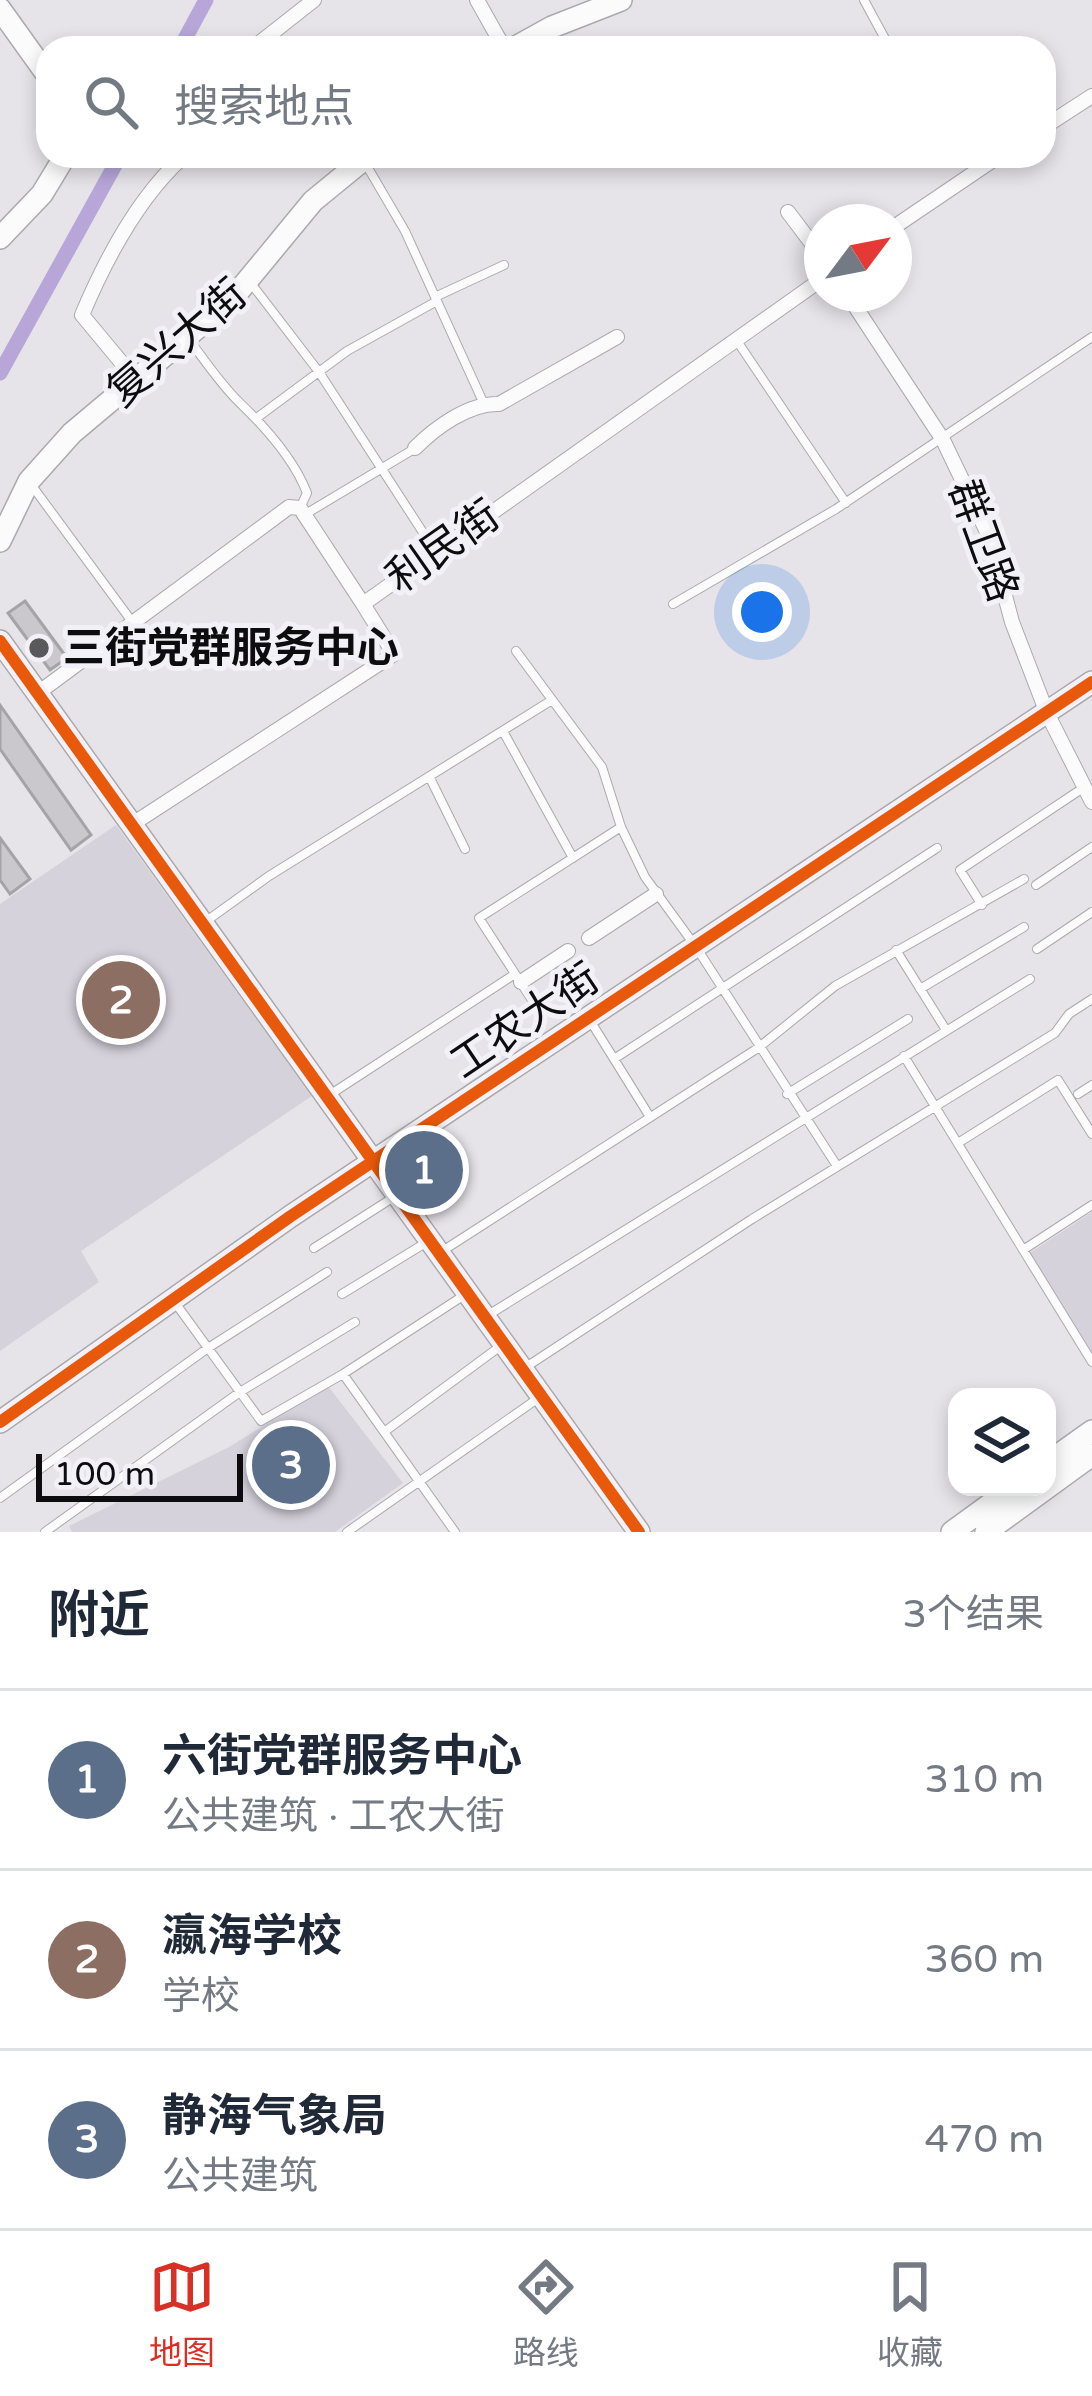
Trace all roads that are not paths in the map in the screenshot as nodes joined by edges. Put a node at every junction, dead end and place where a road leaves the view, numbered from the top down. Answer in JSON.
{"nodes":[{"id":1,"x":314,"y":0,"type":"edge"},
{"id":2,"x":478,"y":0,"type":"edge"},
{"id":3,"x":621,"y":0,"type":"edge"},
{"id":4,"x":864,"y":0,"type":"edge"},
{"id":5,"x":0,"y":9,"type":"edge"},
{"id":6,"x":269,"y":36,"type":"edge"},
{"id":7,"x":498,"y":36,"type":"edge"},
{"id":8,"x":536,"y":36,"type":"edge"},
{"id":9,"x":884,"y":36,"type":"edge"},
{"id":10,"x":36,"y":59,"type":"edge"},
{"id":11,"x":1092,"y":97,"type":"edge"},
{"id":12,"x":1056,"y":120,"type":"edge"},
{"id":13,"x":58,"y":168,"type":"edge"},
{"id":14,"x":171,"y":168,"type":"edge"},
{"id":15,"x":354,"y":168,"type":"edge"},
{"id":16,"x":371,"y":168,"type":"edge"},
{"id":17,"x":981,"y":168,"type":"edge"},
{"id":18,"x":788,"y":212,"type":"dead end"},
{"id":19,"x":912,"y":215,"type":"edge"},
{"id":20,"x":804,"y":233,"type":"edge"},
{"id":21,"x":0,"y":238,"type":"edge"},
{"id":22,"x":504,"y":266,"type":"dead end"},
{"id":23,"x":249,"y":280,"type":"junction"},
{"id":24,"x":804,"y":292,"type":"edge"},
{"id":25,"x":436,"y":299,"type":"junction"},
{"id":26,"x":859,"y":312,"type":"edge"},
{"id":27,"x":186,"y":336,"type":"junction"},
{"id":28,"x":616,"y":337,"type":"dead end"},
{"id":29,"x":1092,"y":337,"type":"edge"},
{"id":30,"x":736,"y":340,"type":"junction"},
{"id":31,"x":319,"y":372,"type":"junction"},
{"id":32,"x":136,"y":380,"type":"junction"},
{"id":33,"x":484,"y":404,"type":"junction"},
{"id":34,"x":258,"y":417,"type":"junction"},
{"id":35,"x":944,"y":440,"type":"junction"},
{"id":36,"x":416,"y":448,"type":"joint"},
{"id":37,"x":385,"y":470,"type":"junction"},
{"id":38,"x":29,"y":482,"type":"junction"},
{"id":39,"x":846,"y":502,"type":"junction"},
{"id":40,"x":0,"y":511,"type":"edge"},
{"id":41,"x":302,"y":512,"type":"junction"},
{"id":42,"x":0,"y":541,"type":"edge"},
{"id":43,"x":436,"y":552,"type":"junction"},
{"id":44,"x":363,"y":604,"type":"junction"},
{"id":45,"x":673,"y":604,"type":"dead end"},
{"id":46,"x":133,"y":623,"type":"junction"},
{"id":47,"x":2,"y":640,"type":"edge"},
{"id":48,"x":516,"y":651,"type":"dead end"},
{"id":49,"x":1092,"y":682,"type":"edge"},
{"id":50,"x":38,"y":693,"type":"junction"},
{"id":51,"x":552,"y":700,"type":"junction"},
{"id":52,"x":1047,"y":713,"type":"junction"},
{"id":53,"x":504,"y":734,"type":"junction"},
{"id":54,"x":430,"y":778,"type":"junction"},
{"id":55,"x":1084,"y":788,"type":"junction"},
{"id":56,"x":1092,"y":802,"type":"edge"},
{"id":57,"x":131,"y":825,"type":"junction"},
{"id":58,"x":621,"y":826,"type":"junction"},
{"id":59,"x":1092,"y":847,"type":"edge"},
{"id":60,"x":937,"y":848,"type":"dead end"},
{"id":61,"x":466,"y":849,"type":"dead end"},
{"id":62,"x":573,"y":858,"type":"junction"},
{"id":63,"x":1024,"y":879,"type":"dead end"},
{"id":64,"x":1036,"y":885,"type":"dead end"},
{"id":65,"x":656,"y":895,"type":"junction"},
{"id":66,"x":982,"y":905,"type":"junction"},
{"id":67,"x":1092,"y":912,"type":"edge"},
{"id":68,"x":202,"y":925,"type":"junction"},
{"id":69,"x":1024,"y":927,"type":"dead end"},
{"id":70,"x":589,"y":938,"type":"dead end"},
{"id":71,"x":696,"y":947,"type":"junction"},
{"id":72,"x":1037,"y":949,"type":"dead end"},
{"id":73,"x":896,"y":950,"type":"junction"},
{"id":74,"x":568,"y":951,"type":"dead end"},
{"id":75,"x":518,"y":978,"type":"junction"},
{"id":76,"x":1030,"y":979,"type":"dead end"},
{"id":77,"x":920,"y":989,"type":"junction"},
{"id":78,"x":722,"y":991,"type":"junction"},
{"id":79,"x":1092,"y":999,"type":"edge"},
{"id":80,"x":541,"y":1014,"type":"dead end"},
{"id":81,"x":589,"y":1018,"type":"junction"},
{"id":82,"x":908,"y":1019,"type":"dead end"},
{"id":83,"x":946,"y":1030,"type":"junction"},
{"id":84,"x":758,"y":1048,"type":"junction"},
{"id":85,"x":904,"y":1056,"type":"junction"},
{"id":86,"x":614,"y":1059,"type":"junction"},
{"id":87,"x":1092,"y":1085,"type":"edge"},
{"id":88,"x":788,"y":1094,"type":"junction"},
{"id":89,"x":1078,"y":1094,"type":"dead end"},
{"id":90,"x":325,"y":1098,"type":"junction"},
{"id":91,"x":934,"y":1105,"type":"junction"},
{"id":92,"x":806,"y":1116,"type":"junction"},
{"id":93,"x":650,"y":1118,"type":"junction"},
{"id":94,"x":1092,"y":1134,"type":"edge"},
{"id":95,"x":958,"y":1143,"type":"junction"},
{"id":96,"x":371,"y":1163,"type":"junction"},
{"id":97,"x":837,"y":1166,"type":"junction"},
{"id":98,"x":395,"y":1196,"type":"junction"},
{"id":99,"x":1092,"y":1204,"type":"edge"},
{"id":100,"x":314,"y":1248,"type":"dead end"},
{"id":101,"x":433,"y":1248,"type":"junction"},
{"id":102,"x":1022,"y":1250,"type":"junction"},
{"id":103,"x":327,"y":1273,"type":"dead end"},
{"id":104,"x":343,"y":1294,"type":"dead end"},
{"id":105,"x":466,"y":1294,"type":"junction"},
{"id":106,"x":172,"y":1298,"type":"junction"},
{"id":107,"x":484,"y":1318,"type":"junction"},
{"id":108,"x":355,"y":1322,"type":"dead end"},
{"id":109,"x":503,"y":1344,"type":"junction"},
{"id":110,"x":208,"y":1348,"type":"junction"},
{"id":111,"x":1092,"y":1362,"type":"edge"},
{"id":112,"x":522,"y":1370,"type":"junction"},
{"id":113,"x":343,"y":1374,"type":"junction"},
{"id":114,"x":240,"y":1392,"type":"junction"},
{"id":115,"x":541,"y":1396,"type":"junction"},
{"id":116,"x":0,"y":1422,"type":"edge"},
{"id":117,"x":1092,"y":1431,"type":"edge"},
{"id":118,"x":384,"y":1432,"type":"junction"},
{"id":119,"x":1092,"y":1455,"type":"edge"},
{"id":120,"x":1056,"y":1457,"type":"edge"},
{"id":121,"x":420,"y":1482,"type":"junction"},
{"id":122,"x":1002,"y":1496,"type":"edge"},
{"id":123,"x":0,"y":1498,"type":"edge"},
{"id":124,"x":45,"y":1532,"type":"edge"},
{"id":125,"x":347,"y":1532,"type":"edge"},
{"id":126,"x":455,"y":1532,"type":"edge"},
{"id":127,"x":639,"y":1532,"type":"edge"},
{"id":128,"x":952,"y":1532,"type":"edge"},
{"id":129,"x":986,"y":1532,"type":"edge"}],
"edges":[{"from":1,"to":6,"type":"street"},
{"from":2,"to":7,"type":"street"},
{"from":3,"to":8,"type":"street"},
{"from":4,"to":9,"type":"lane"},
{"from":5,"to":10,"type":"street"},
{"from":11,"to":12,"type":"street"},
{"from":13,"to":21,"type":"street"},
{"from":14,"to":32,"type":"street"},
{"from":15,"to":23,"type":"street","name":"复兴大街"},
{"from":16,"to":25,"type":"lane"},
{"from":17,"to":19,"type":"street"},
{"from":18,"to":20,"type":"street"},
{"from":22,"to":25,"type":"lane"},
{"from":23,"to":27,"type":"street","name":"复兴大街"},
{"from":23,"to":31,"type":"lane"},
{"from":24,"to":30,"type":"street","name":"利民街"},
{"from":25,"to":31,"type":"lane"},
{"from":25,"to":33,"type":"lane"},
{"from":26,"to":35,"type":"street","name":"群卫路"},
{"from":27,"to":32,"type":"street","name":"复兴大街"},
{"from":27,"to":34,"type":"lane"},
{"from":28,"to":33,"type":"street"},
{"from":29,"to":35,"type":"lane"},
{"from":30,"to":39,"type":"lane"},
{"from":30,"to":43,"type":"street","name":"利民街"},
{"from":31,"to":34,"type":"lane"},
{"from":31,"to":37,"type":"lane"},
{"from":32,"to":38,"type":"street","name":"复兴大街"},
{"from":33,"to":36,"type":"street"},
{"from":34,"to":41,"type":"lane"},
{"from":35,"to":39,"type":"lane"},
{"from":35,"to":52,"type":"street","name":"群卫路"},
{"from":36,"to":37,"type":"lane"},
{"from":37,"to":41,"type":"lane"},
{"from":37,"to":43,"type":"lane"},
{"from":38,"to":40,"type":"street"},
{"from":38,"to":42,"type":"street","name":"复兴大街"},
{"from":38,"to":46,"type":"lane"},
{"from":39,"to":45,"type":"lane"},
{"from":41,"to":44,"type":"street","name":"利民街"},
{"from":41,"to":46,"type":"street"},
{"from":43,"to":44,"type":"street","name":"利民街"},
{"from":44,"to":57,"type":"street"},
{"from":46,"to":50,"type":"street"},
{"from":47,"to":50,"type":"street"},
{"from":48,"to":51,"type":"lane"},
{"from":49,"to":52,"type":"street","name":"工农大街"},
{"from":50,"to":57,"type":"street"},
{"from":51,"to":53,"type":"lane"},
{"from":51,"to":58,"type":"lane"},
{"from":52,"to":55,"type":"street","name":"群卫路"},
{"from":52,"to":71,"type":"street","name":"工农大街"},
{"from":53,"to":54,"type":"lane"},
{"from":53,"to":62,"type":"lane"},
{"from":54,"to":61,"type":"lane"},
{"from":54,"to":68,"type":"lane"},
{"from":55,"to":56,"type":"street","name":"群卫路"},
{"from":55,"to":66,"type":"lane"},
{"from":57,"to":68,"type":"street"},
{"from":58,"to":62,"type":"lane"},
{"from":58,"to":65,"type":"lane"},
{"from":59,"to":64,"type":"lane"},
{"from":60,"to":78,"type":"lane"},
{"from":62,"to":75,"type":"lane"},
{"from":63,"to":66,"type":"lane"},
{"from":65,"to":70,"type":"street"},
{"from":65,"to":71,"type":"lane"},
{"from":66,"to":73,"type":"lane"},
{"from":67,"to":72,"type":"lane"},
{"from":68,"to":90,"type":"street"},
{"from":69,"to":77,"type":"lane"},
{"from":71,"to":78,"type":"lane"},
{"from":71,"to":81,"type":"street","name":"工农大街"},
{"from":73,"to":77,"type":"lane"},
{"from":73,"to":84,"type":"lane"},
{"from":74,"to":75,"type":"street"},
{"from":75,"to":80,"type":"lane"},
{"from":75,"to":90,"type":"lane"},
{"from":76,"to":83,"type":"lane"},
{"from":77,"to":83,"type":"lane"},
{"from":78,"to":84,"type":"lane"},
{"from":78,"to":86,"type":"lane"},
{"from":79,"to":91,"type":"lane"},
{"from":81,"to":86,"type":"lane"},
{"from":81,"to":96,"type":"street","name":"工农大街"},
{"from":82,"to":88,"type":"lane"},
{"from":83,"to":85,"type":"lane"},
{"from":84,"to":88,"type":"lane"},
{"from":84,"to":93,"type":"lane"},
{"from":85,"to":91,"type":"lane"},
{"from":85,"to":92,"type":"lane"},
{"from":86,"to":93,"type":"lane"},
{"from":87,"to":89,"type":"lane"},
{"from":88,"to":92,"type":"lane"},
{"from":90,"to":96,"type":"street"},
{"from":91,"to":95,"type":"lane"},
{"from":91,"to":97,"type":"lane"},
{"from":92,"to":97,"type":"lane"},
{"from":92,"to":107,"type":"lane"},
{"from":93,"to":101,"type":"lane"},
{"from":94,"to":95,"type":"lane"},
{"from":95,"to":102,"type":"lane"},
{"from":96,"to":98,"type":"street"},
{"from":96,"to":106,"type":"street","name":"工农大街"},
{"from":97,"to":112,"type":"lane"},
{"from":98,"to":100,"type":"lane"},
{"from":98,"to":101,"type":"street"},
{"from":99,"to":102,"type":"lane"},
{"from":101,"to":104,"type":"lane"},
{"from":101,"to":105,"type":"street"},
{"from":102,"to":111,"type":"lane"},
{"from":103,"to":110,"type":"lane"},
{"from":105,"to":107,"type":"street"},
{"from":105,"to":113,"type":"lane"},
{"from":106,"to":110,"type":"lane"},
{"from":106,"to":116,"type":"street","name":"工农大街"},
{"from":107,"to":109,"type":"street"},
{"from":108,"to":114,"type":"lane"},
{"from":109,"to":112,"type":"street"},
{"from":109,"to":118,"type":"lane"},
{"from":110,"to":114,"type":"lane"},
{"from":110,"to":123,"type":"lane"},
{"from":112,"to":115,"type":"street"},
{"from":113,"to":114,"type":"lane"},
{"from":113,"to":118,"type":"lane"},
{"from":114,"to":124,"type":"lane"},
{"from":115,"to":121,"type":"lane"},
{"from":115,"to":127,"type":"street"},
{"from":117,"to":120,"type":"street"},
{"from":118,"to":121,"type":"lane"},
{"from":119,"to":129,"type":"street"},
{"from":121,"to":125,"type":"lane"},
{"from":121,"to":126,"type":"lane"},
{"from":122,"to":128,"type":"street"}]}
